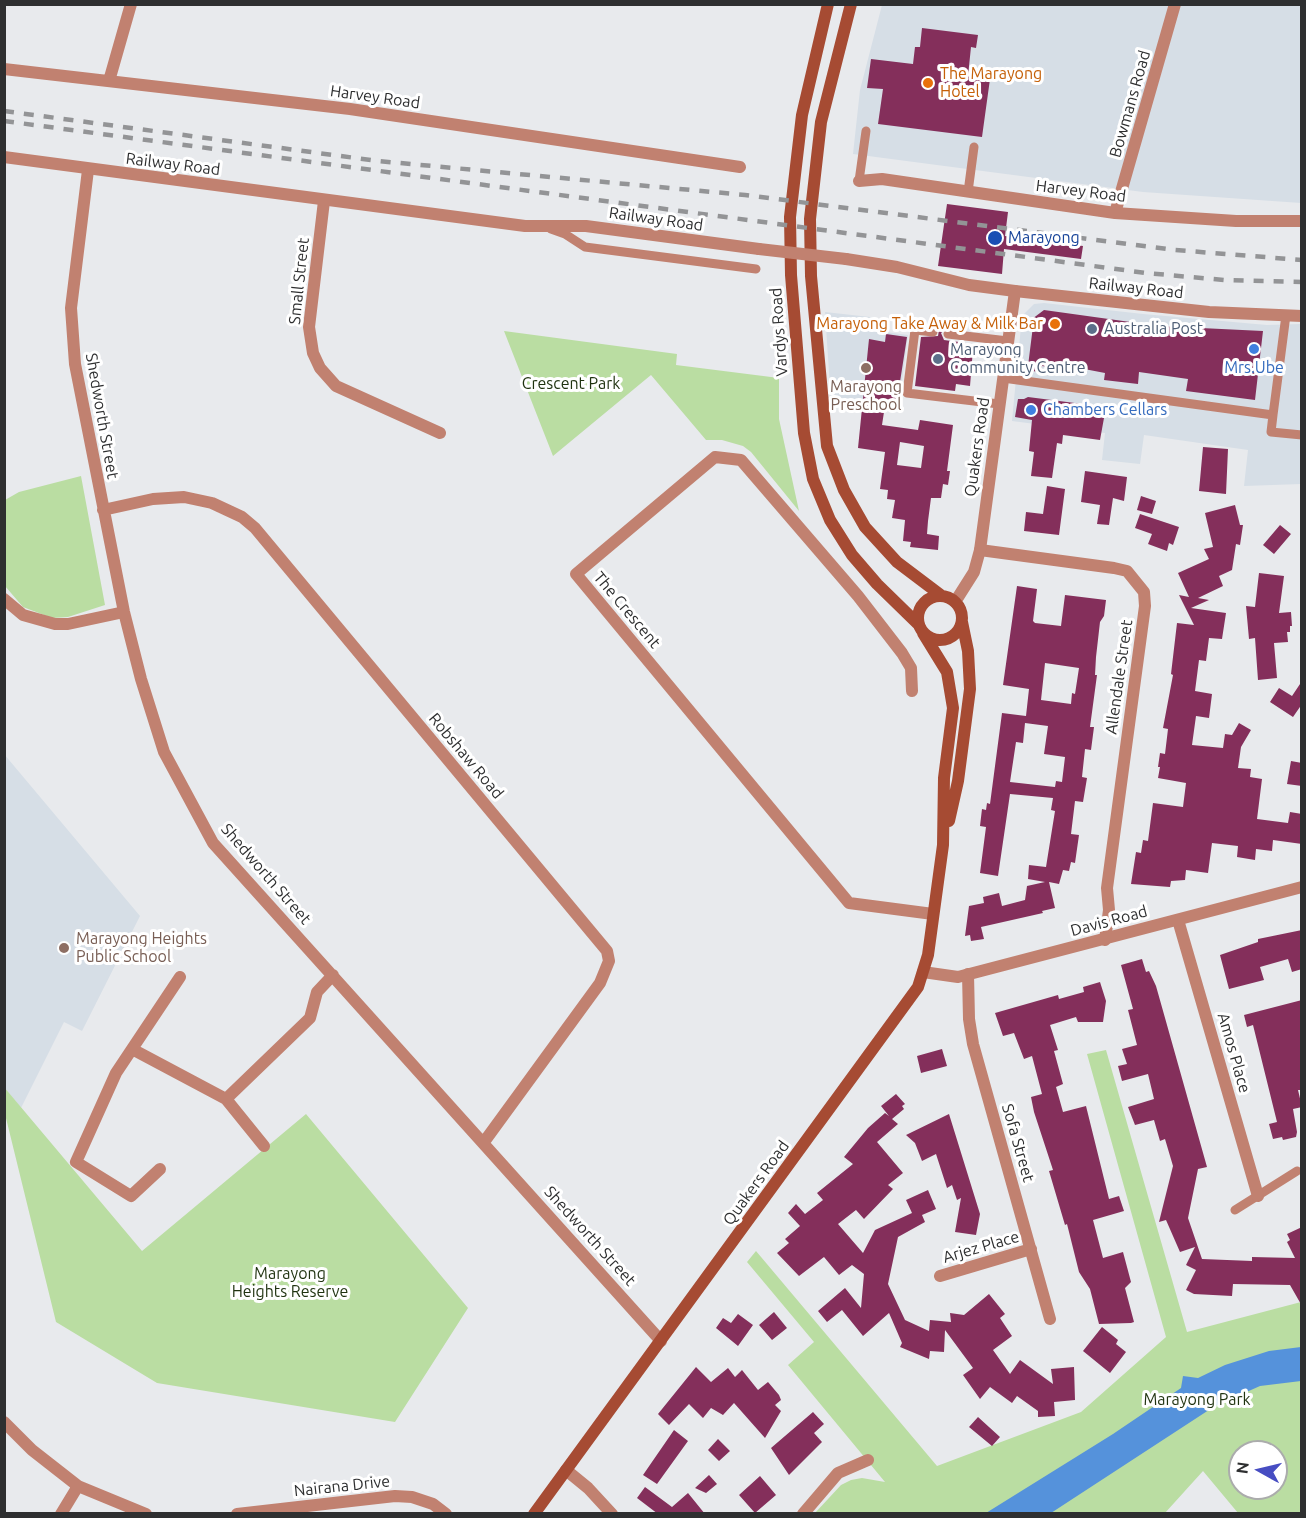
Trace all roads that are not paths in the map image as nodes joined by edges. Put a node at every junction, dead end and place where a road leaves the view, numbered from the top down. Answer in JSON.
{"nodes":[{"id":1,"x":131,"y":4,"type":"edge"},
{"id":2,"x":828,"y":4,"type":"edge"},
{"id":3,"x":1173,"y":5,"type":"edge"},
{"id":4,"x":851,"y":7,"type":"edge"},
{"id":5,"x":4,"y":69,"type":"edge"},
{"id":6,"x":109,"y":81,"type":"junction"},
{"id":7,"x":866,"y":131,"type":"dead end"},
{"id":8,"x":974,"y":147,"type":"dead end"},
{"id":9,"x":4,"y":157,"type":"edge"},
{"id":10,"x":740,"y":167,"type":"dead end"},
{"id":11,"x":88,"y":170,"type":"junction"},
{"id":12,"x":858,"y":181,"type":"joint"},
{"id":13,"x":968,"y":192,"type":"junction"},
{"id":14,"x":324,"y":201,"type":"junction"},
{"id":15,"x":1115,"y":213,"type":"junction"},
{"id":16,"x":1302,"y":221,"type":"edge"},
{"id":17,"x":546,"y":227,"type":"junction"},
{"id":18,"x":756,"y":269,"type":"dead end"},
{"id":19,"x":1015,"y":291,"type":"junction"},
{"id":20,"x":1286,"y":315,"type":"junction"},
{"id":21,"x":1302,"y":316,"type":"edge"},
{"id":22,"x":933,"y":332,"type":"dead end"},
{"id":23,"x":948,"y":334,"type":"dead end"},
{"id":24,"x":1008,"y":341,"type":"junction"},
{"id":25,"x":1003,"y":378,"type":"junction"},
{"id":26,"x":999,"y":404,"type":"junction"},
{"id":27,"x":1273,"y":415,"type":"junction"},
{"id":28,"x":440,"y":433,"type":"dead end"},
{"id":29,"x":1302,"y":435,"type":"edge"},
{"id":30,"x":103,"y":510,"type":"junction"},
{"id":31,"x":980,"y":550,"type":"junction"},
{"id":32,"x":942,"y":596,"type":"junction"},
{"id":33,"x":4,"y":599,"type":"edge"},
{"id":34,"x":955,"y":602,"type":"junction"},
{"id":35,"x":124,"y":612,"type":"junction"},
{"id":36,"x":962,"y":622,"type":"junction"},
{"id":37,"x":920,"y":628,"type":"junction"},
{"id":38,"x":912,"y":691,"type":"dead end"},
{"id":39,"x":943,"y":845,"type":"junction"},
{"id":40,"x":1302,"y":887,"type":"edge"},
{"id":41,"x":933,"y":914,"type":"junction"},
{"id":42,"x":1178,"y":920,"type":"junction"},
{"id":43,"x":1106,"y":940,"type":"junction"},
{"id":44,"x":923,"y":972,"type":"junction"},
{"id":45,"x":968,"y":974,"type":"junction"},
{"id":46,"x":333,"y":975,"type":"junction"},
{"id":47,"x":180,"y":977,"type":"dead end"},
{"id":48,"x":132,"y":1049,"type":"junction"},
{"id":49,"x":226,"y":1099,"type":"junction"},
{"id":50,"x":484,"y":1142,"type":"junction"},
{"id":51,"x":264,"y":1146,"type":"dead end"},
{"id":52,"x":160,"y":1169,"type":"dead end"},
{"id":53,"x":1297,"y":1171,"type":"dead end"},
{"id":54,"x":1258,"y":1196,"type":"junction"},
{"id":55,"x":1235,"y":1210,"type":"dead end"},
{"id":56,"x":1031,"y":1249,"type":"junction"},
{"id":57,"x":939,"y":1276,"type":"dead end"},
{"id":58,"x":1050,"y":1319,"type":"dead end"},
{"id":59,"x":661,"y":1341,"type":"junction"},
{"id":60,"x":4,"y":1422,"type":"edge"},
{"id":61,"x":868,"y":1460,"type":"dead end"},
{"id":62,"x":566,"y":1470,"type":"junction"},
{"id":63,"x":78,"y":1486,"type":"junction"},
{"id":64,"x":61,"y":1514,"type":"edge"},
{"id":65,"x":146,"y":1514,"type":"edge"},
{"id":66,"x":237,"y":1514,"type":"edge"},
{"id":67,"x":446,"y":1514,"type":"edge"},
{"id":68,"x":534,"y":1514,"type":"edge"},
{"id":69,"x":612,"y":1514,"type":"edge"},
{"id":70,"x":803,"y":1514,"type":"edge"}],
"edges":[{"from":1,"to":6,"type":"street"},
{"from":2,"to":37,"type":"main road","name":"Vardys Road"},
{"from":3,"to":15,"type":"street","name":"Bowmans Road"},
{"from":4,"to":32,"type":"main road"},
{"from":5,"to":6,"type":"street","name":"Harvey Road"},
{"from":6,"to":10,"type":"street","name":"Harvey Road"},
{"from":7,"to":12,"type":"lane"},
{"from":8,"to":13,"type":"lane"},
{"from":9,"to":11,"type":"street","name":"Railway Road"},
{"from":11,"to":14,"type":"street","name":"Railway Road"},
{"from":11,"to":30,"type":"street","name":"Shedworth Street"},
{"from":12,"to":13,"type":"street","name":"Harvey Road"},
{"from":13,"to":15,"type":"street","name":"Harvey Road"},
{"from":14,"to":17,"type":"street","name":"Railway Road"},
{"from":14,"to":28,"type":"street","name":"Small Street"},
{"from":15,"to":16,"type":"street","name":"Harvey Road"},
{"from":17,"to":18,"type":"lane"},
{"from":17,"to":19,"type":"street","name":"Railway Road","bridge":true},
{"from":19,"to":20,"type":"street","name":"Railway Road"},
{"from":19,"to":24,"type":"street","name":"Quakers Road"},
{"from":20,"to":21,"type":"street","name":"Railway Road"},
{"from":20,"to":27,"type":"lane"},
{"from":22,"to":26,"type":"lane"},
{"from":23,"to":24,"type":"lane"},
{"from":24,"to":25,"type":"street","name":"Quakers Road"},
{"from":25,"to":26,"type":"street","name":"Quakers Road"},
{"from":25,"to":27,"type":"lane"},
{"from":26,"to":31,"type":"street","name":"Quakers Road"},
{"from":27,"to":29,"type":"lane"},
{"from":30,"to":35,"type":"street","name":"Shedworth Street"},
{"from":30,"to":50,"type":"street","name":"Robshaw Road"},
{"from":31,"to":34,"type":"street","name":"Quakers Road"},
{"from":31,"to":43,"type":"street","name":"Allendale Street"},
{"from":32,"to":34,"type":"main road"},
{"from":32,"to":37,"type":"main road"},
{"from":33,"to":35,"type":"street"},
{"from":34,"to":36,"type":"main road"},
{"from":35,"to":46,"type":"street","name":"Shedworth Street"},
{"from":36,"to":37,"type":"main road"},
{"from":36,"to":39,"type":"main road","name":"Quakers Road"},
{"from":37,"to":39,"type":"main road","name":"Quakers Road"},
{"from":38,"to":41,"type":"street","name":"The Crescent"},
{"from":39,"to":41,"type":"main road","name":"Quakers Road"},
{"from":40,"to":42,"type":"street","name":"Davis Road"},
{"from":41,"to":44,"type":"main road","name":"Quakers Road"},
{"from":42,"to":43,"type":"street","name":"Davis Road"},
{"from":42,"to":54,"type":"street","name":"Amos Place"},
{"from":43,"to":45,"type":"street","name":"Davis Road"},
{"from":44,"to":45,"type":"street","name":"Davis Road"},
{"from":44,"to":59,"type":"main road","name":"Quakers Road"},
{"from":45,"to":56,"type":"street","name":"Sofa Street"},
{"from":46,"to":49,"type":"street"},
{"from":46,"to":50,"type":"street","name":"Shedworth Street"},
{"from":47,"to":48,"type":"street"},
{"from":48,"to":49,"type":"street"},
{"from":48,"to":52,"type":"street"},
{"from":49,"to":51,"type":"street"},
{"from":50,"to":59,"type":"street","name":"Shedworth Street"},
{"from":53,"to":54,"type":"lane"},
{"from":54,"to":55,"type":"lane"},
{"from":56,"to":57,"type":"street","name":"Arjez Place"},
{"from":56,"to":58,"type":"street","name":"Sofa Street"},
{"from":59,"to":62,"type":"main road","name":"Quakers Road"},
{"from":60,"to":63,"type":"street"},
{"from":61,"to":70,"type":"street"},
{"from":62,"to":68,"type":"main road","name":"Quakers Road"},
{"from":62,"to":69,"type":"street"},
{"from":63,"to":64,"type":"street"},
{"from":63,"to":65,"type":"street"},
{"from":66,"to":67,"type":"street","name":"Nairana Drive"}]}
